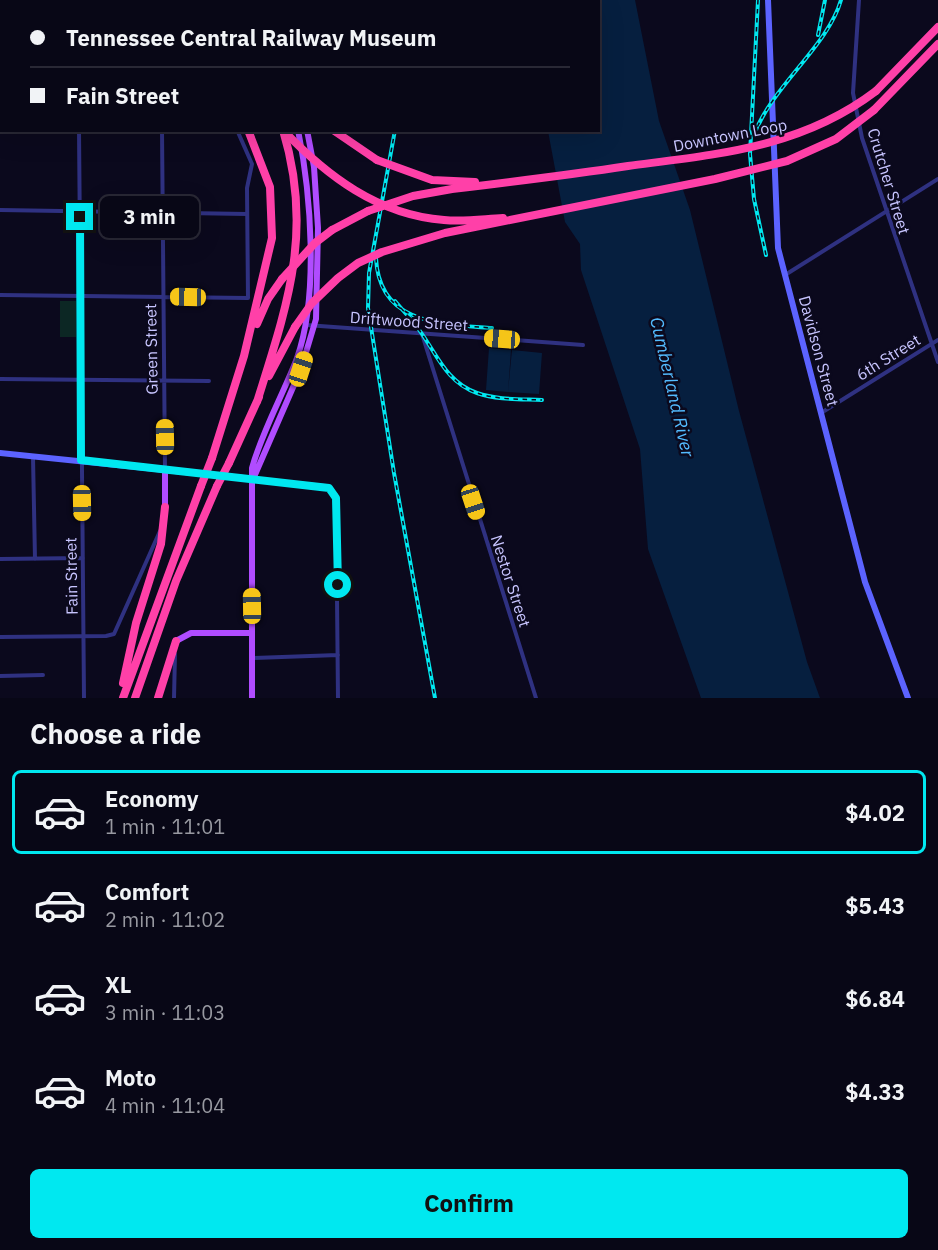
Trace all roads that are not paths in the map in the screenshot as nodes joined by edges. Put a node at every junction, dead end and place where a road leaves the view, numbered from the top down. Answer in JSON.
{"nodes":[{"id":1,"x":768,"y":0,"type":"edge"},
{"id":2,"x":859,"y":0,"type":"edge"},
{"id":3,"x":938,"y":27,"type":"edge"},
{"id":4,"x":936,"y":47,"type":"edge"},
{"id":5,"x":78,"y":132,"type":"edge"},
{"id":6,"x":162,"y":132,"type":"edge"},
{"id":7,"x":238,"y":132,"type":"edge"},
{"id":8,"x":249,"y":132,"type":"edge"},
{"id":9,"x":283,"y":132,"type":"edge"},
{"id":10,"x":285,"y":132,"type":"edge"},
{"id":11,"x":298,"y":132,"type":"edge"},
{"id":12,"x":307,"y":132,"type":"edge"},
{"id":13,"x":336,"y":132,"type":"edge"},
{"id":14,"x":302,"y":149,"type":"junction"},
{"id":15,"x":938,"y":179,"type":"edge"},
{"id":16,"x":525,"y":181,"type":"junction"},
{"id":17,"x":0,"y":210,"type":"edge"},
{"id":18,"x":885,"y":210,"type":"junction"},
{"id":19,"x":80,"y":212,"type":"junction"},
{"id":20,"x":163,"y":213,"type":"junction"},
{"id":21,"x":247,"y":214,"type":"junction"},
{"id":22,"x":538,"y":215,"type":"junction"},
{"id":23,"x":785,"y":275,"type":"junction"},
{"id":24,"x":0,"y":295,"type":"edge"},
{"id":25,"x":80,"y":295,"type":"junction"},
{"id":26,"x":164,"y":297,"type":"junction"},
{"id":27,"x":305,"y":325,"type":"junction"},
{"id":28,"x":314,"y":325,"type":"junction"},
{"id":29,"x":422,"y":334,"type":"junction"},
{"id":30,"x":938,"y":340,"type":"edge"},
{"id":31,"x":583,"y":345,"type":"dead end"},
{"id":32,"x":931,"y":345,"type":"junction"},
{"id":33,"x":244,"y":356,"type":"junction"},
{"id":34,"x":938,"y":362,"type":"edge"},
{"id":35,"x":0,"y":379,"type":"edge"},
{"id":36,"x":81,"y":380,"type":"junction"},
{"id":37,"x":209,"y":381,"type":"dead end"},
{"id":38,"x":165,"y":382,"type":"junction"},
{"id":39,"x":257,"y":402,"type":"junction"},
{"id":40,"x":821,"y":413,"type":"junction"},
{"id":41,"x":0,"y":453,"type":"edge"},
{"id":42,"x":33,"y":457,"type":"junction"},
{"id":43,"x":81,"y":460,"type":"junction"},
{"id":44,"x":165,"y":470,"type":"junction"},
{"id":45,"x":253,"y":479,"type":"junction"},
{"id":46,"x":165,"y":507,"type":"junction"},
{"id":47,"x":83,"y":558,"type":"junction"},
{"id":48,"x":0,"y":559,"type":"edge"},
{"id":49,"x":35,"y":559,"type":"junction"},
{"id":50,"x":252,"y":633,"type":"junction"},
{"id":51,"x":84,"y":637,"type":"junction"},
{"id":52,"x":0,"y":638,"type":"edge"},
{"id":53,"x":176,"y":641,"type":"junction"},
{"id":54,"x":338,"y":655,"type":"junction"},
{"id":55,"x":252,"y":658,"type":"junction"},
{"id":56,"x":43,"y":675,"type":"dead end"},
{"id":57,"x":0,"y":676,"type":"edge"},
{"id":58,"x":84,"y":698,"type":"edge"},
{"id":59,"x":121,"y":698,"type":"edge"},
{"id":60,"x":135,"y":698,"type":"edge"},
{"id":61,"x":158,"y":698,"type":"edge"},
{"id":62,"x":174,"y":698,"type":"edge"},
{"id":63,"x":252,"y":698,"type":"edge"},
{"id":64,"x":338,"y":698,"type":"edge"},
{"id":65,"x":536,"y":698,"type":"edge"},
{"id":66,"x":908,"y":698,"type":"edge"}],
"edges":[{"from":1,"to":23,"type":"street","name":"Davidson Street"},
{"from":2,"to":18,"type":"street","name":"Crutcher Street"},
{"from":3,"to":16,"type":"highway","name":"Downtown Loop","bridge":true},
{"from":4,"to":22,"type":"highway","bridge":true},
{"from":5,"to":19,"type":"street","name":"Fain Street"},
{"from":6,"to":20,"type":"street","name":"Green Street"},
{"from":7,"to":21,"type":"street"},
{"from":8,"to":33,"type":"highway"},
{"from":9,"to":39,"type":"highway"},
{"from":10,"to":14,"type":"highway","bridge":true},
{"from":11,"to":14,"type":"main road"},
{"from":12,"to":28,"type":"main road"},
{"from":13,"to":16,"type":"highway","bridge":true},
{"from":14,"to":22,"type":"highway","bridge":true},
{"from":14,"to":27,"type":"main road"},
{"from":15,"to":18,"type":"street"},
{"from":16,"to":33,"type":"highway","bridge":true},
{"from":17,"to":19,"type":"street"},
{"from":18,"to":23,"type":"street"},
{"from":18,"to":32,"type":"street","name":"Crutcher Street"},
{"from":19,"to":20,"type":"street"},
{"from":19,"to":25,"type":"street","name":"Fain Street"},
{"from":20,"to":21,"type":"street"},
{"from":20,"to":26,"type":"street","name":"Green Street"},
{"from":21,"to":26,"type":"street"},
{"from":22,"to":39,"type":"highway","bridge":true},
{"from":23,"to":40,"type":"street","name":"Davidson Street"},
{"from":24,"to":25,"type":"street"},
{"from":25,"to":26,"type":"street"},
{"from":25,"to":36,"type":"street","name":"Fain Street"},
{"from":26,"to":38,"type":"street","name":"Green Street"},
{"from":27,"to":28,"type":"street","name":"Driftwood Street"},
{"from":27,"to":45,"type":"main road"},
{"from":28,"to":29,"type":"street","name":"Driftwood Street"},
{"from":28,"to":45,"type":"main road"},
{"from":29,"to":31,"type":"street","name":"Driftwood Street"},
{"from":29,"to":65,"type":"street","name":"Nestor Street"},
{"from":30,"to":32,"type":"street","name":"6th Street"},
{"from":32,"to":34,"type":"street","name":"Crutcher Street"},
{"from":32,"to":40,"type":"street","name":"6th Street"},
{"from":33,"to":59,"type":"highway","bridge":true},
{"from":35,"to":36,"type":"street"},
{"from":36,"to":38,"type":"street"},
{"from":36,"to":43,"type":"street","name":"Fain Street"},
{"from":37,"to":38,"type":"street"},
{"from":38,"to":44,"type":"street","name":"Green Street"},
{"from":39,"to":60,"type":"highway","bridge":true},
{"from":40,"to":66,"type":"street","name":"Davidson Street"},
{"from":41,"to":42,"type":"street"},
{"from":42,"to":43,"type":"street"},
{"from":42,"to":49,"type":"street"},
{"from":43,"to":44,"type":"street"},
{"from":43,"to":47,"type":"street","name":"Fain Street"},
{"from":44,"to":45,"type":"main road"},
{"from":44,"to":46,"type":"main road","name":"Green Street"},
{"from":45,"to":50,"type":"main road"},
{"from":45,"to":54,"type":"street"},
{"from":46,"to":51,"type":"street","name":"Green Street"},
{"from":46,"to":59,"type":"highway"},
{"from":47,"to":49,"type":"street"},
{"from":47,"to":51,"type":"street","name":"Fain Street"},
{"from":48,"to":49,"type":"street"},
{"from":50,"to":53,"type":"main road"},
{"from":50,"to":55,"type":"main road"},
{"from":51,"to":52,"type":"street"},
{"from":51,"to":58,"type":"street","name":"Fain Street"},
{"from":53,"to":61,"type":"highway"},
{"from":53,"to":62,"type":"street"},
{"from":54,"to":55,"type":"street"},
{"from":54,"to":64,"type":"street"},
{"from":55,"to":63,"type":"main road"},
{"from":56,"to":57,"type":"street"}]}
